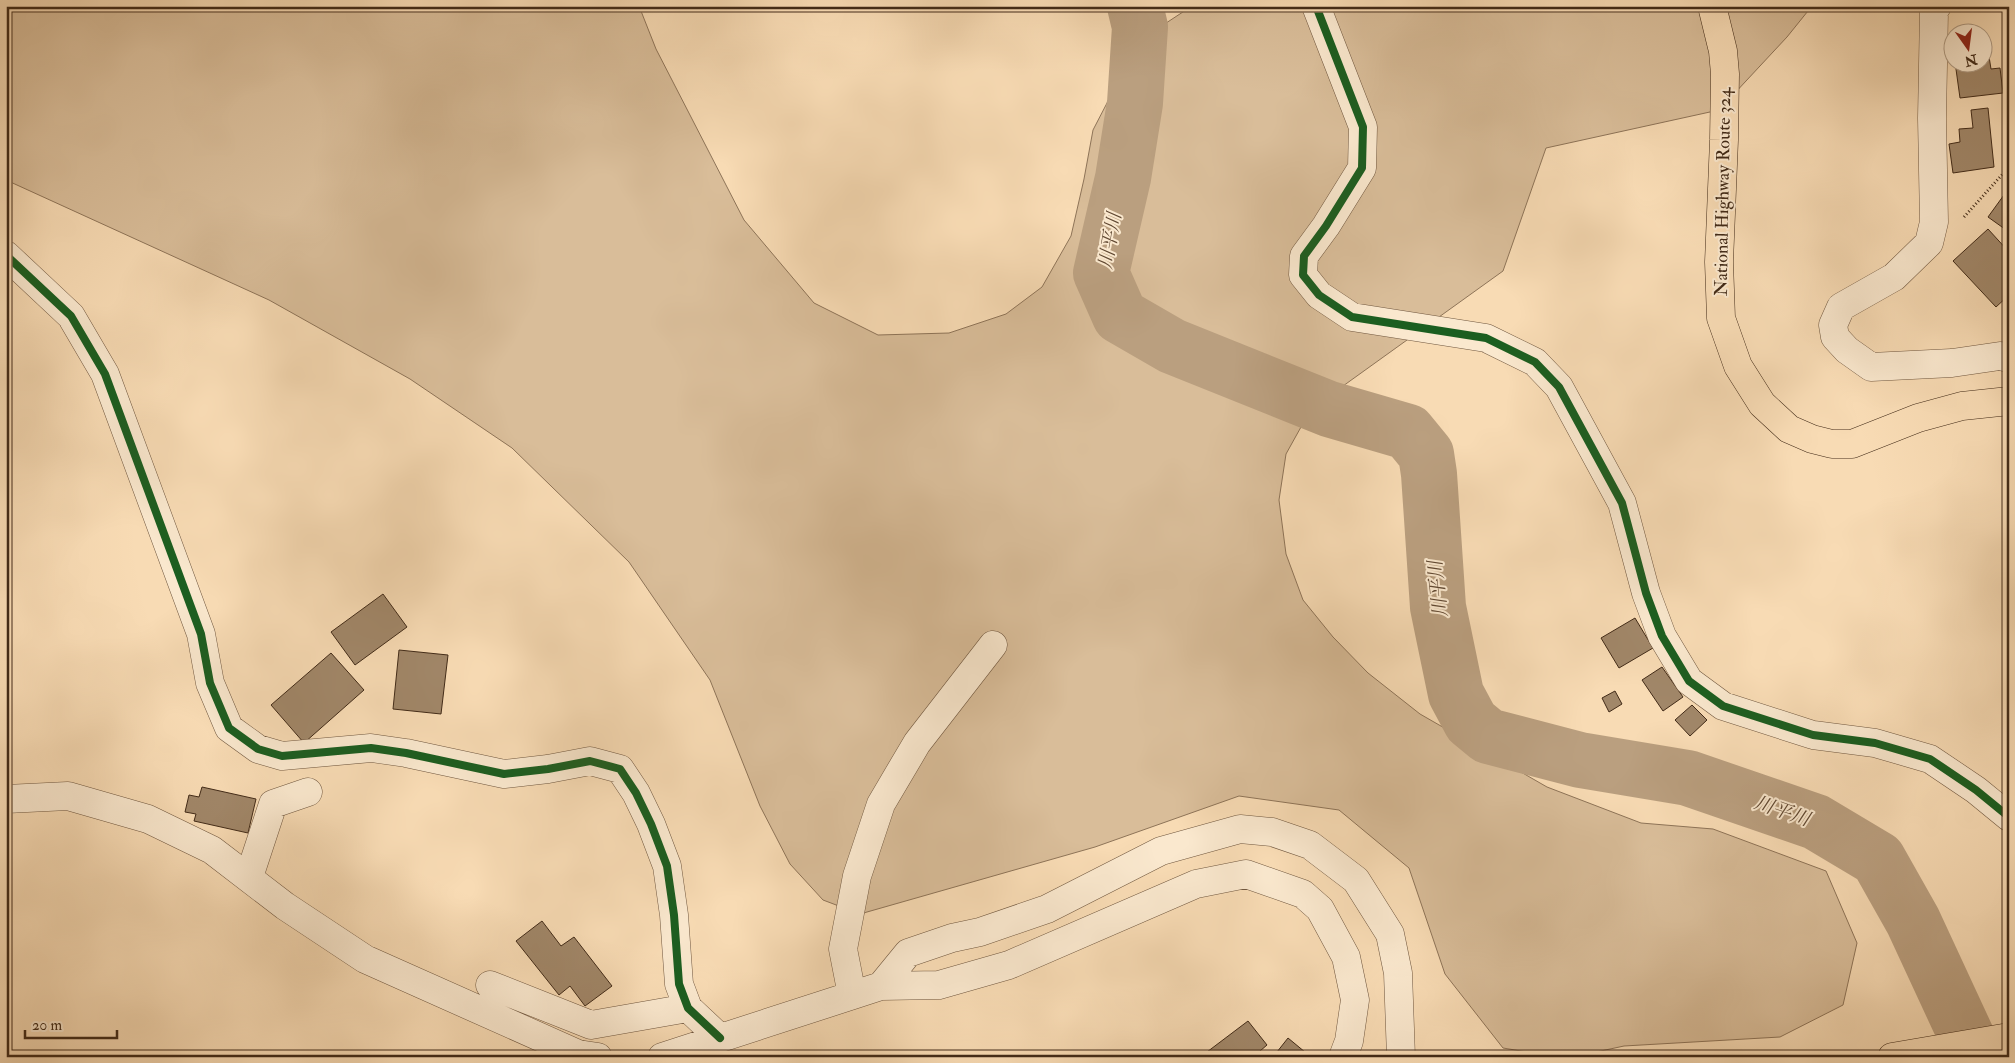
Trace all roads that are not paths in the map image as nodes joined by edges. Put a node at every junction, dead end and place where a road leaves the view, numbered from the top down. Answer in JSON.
{"nodes":[{"id":1,"x":1316,"y":6,"type":"edge"},
{"id":2,"x":1712,"y":6,"type":"edge"},
{"id":3,"x":1933,"y":8,"type":"edge"},
{"id":4,"x":6,"y":255,"type":"edge"},
{"id":5,"x":2009,"y":358,"type":"edge"},
{"id":6,"x":2009,"y":401,"type":"edge"},
{"id":7,"x":993,"y":645,"type":"dead end"},
{"id":8,"x":308,"y":792,"type":"dead end"},
{"id":9,"x":6,"y":799,"type":"edge"},
{"id":10,"x":2009,"y":817,"type":"edge"},
{"id":11,"x":249,"y":878,"type":"junction"},
{"id":12,"x":490,"y":985,"type":"dead end"},
{"id":13,"x":881,"y":986,"type":"junction"},
{"id":14,"x":852,"y":995,"type":"junction"},
{"id":15,"x":688,"y":1008,"type":"junction"},
{"id":16,"x":2009,"y":1037,"type":"edge"},
{"id":17,"x":720,"y":1038,"type":"junction"},
{"id":18,"x":598,"y":1057,"type":"edge"},
{"id":19,"x":662,"y":1057,"type":"edge"},
{"id":20,"x":1343,"y":1057,"type":"edge"},
{"id":21,"x":1401,"y":1057,"type":"edge"},
{"id":22,"x":1892,"y":1057,"type":"edge"}],
"edges":[{"from":1,"to":10,"type":"street"},
{"from":2,"to":6,"type":"highway","name":"National Highway Route 324"},
{"from":3,"to":5,"type":"street"},
{"from":4,"to":15,"type":"street"},
{"from":7,"to":14,"type":"street"},
{"from":8,"to":11,"type":"street"},
{"from":9,"to":11,"type":"street"},
{"from":11,"to":18,"type":"street"},
{"from":12,"to":15,"type":"street"},
{"from":13,"to":14,"type":"street"},
{"from":13,"to":20,"type":"street"},
{"from":13,"to":21,"type":"street"},
{"from":14,"to":17,"type":"street"},
{"from":15,"to":17,"type":"street"},
{"from":16,"to":22,"type":"highway"},
{"from":17,"to":19,"type":"street"}]}
